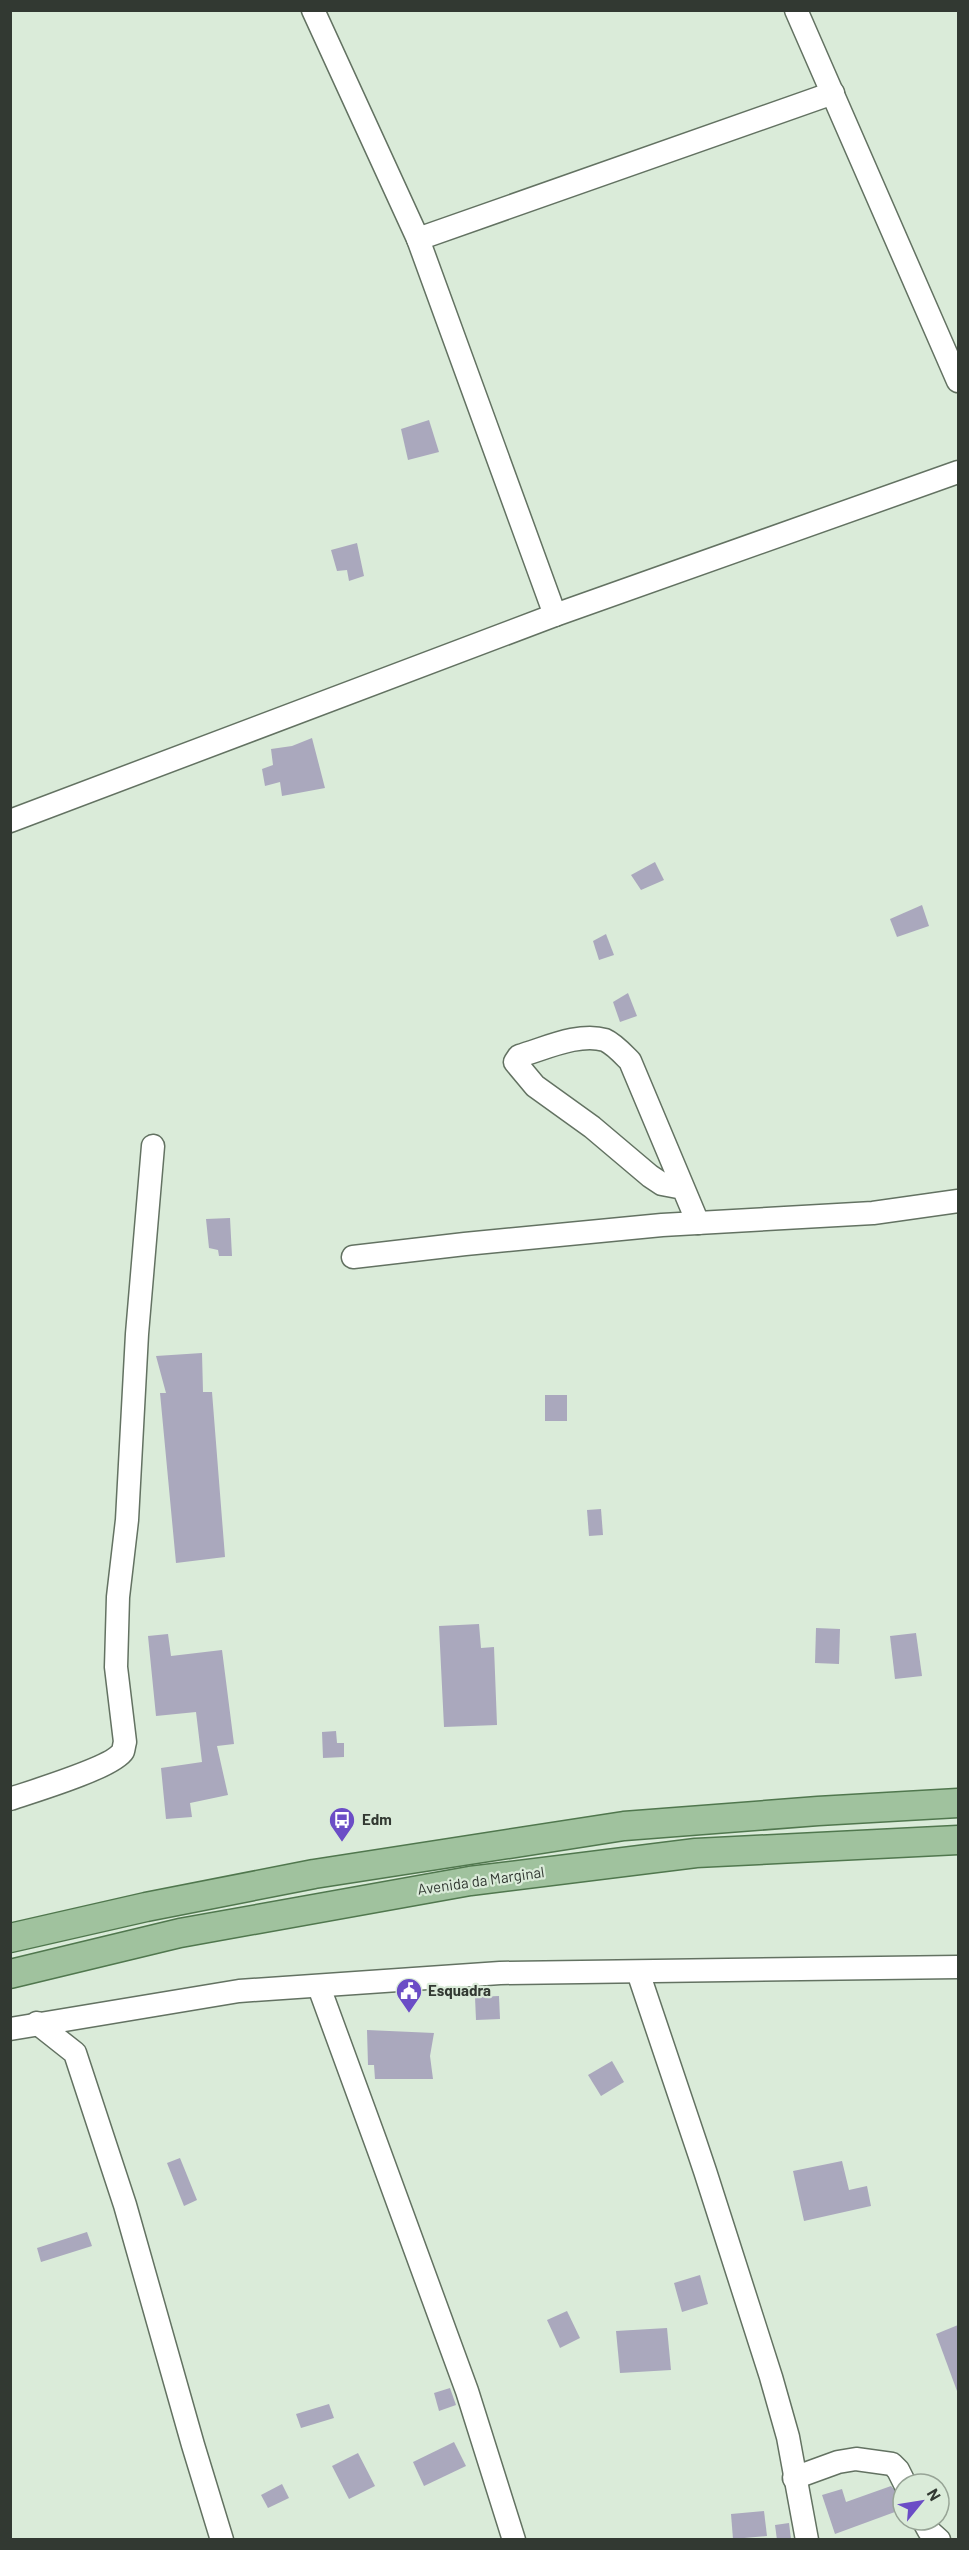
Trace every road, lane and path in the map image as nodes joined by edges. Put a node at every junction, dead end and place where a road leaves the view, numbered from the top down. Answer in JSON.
{"nodes":[{"id":1,"x":313,"y":10,"type":"edge"},
{"id":2,"x":796,"y":10,"type":"edge"},
{"id":3,"x":832,"y":93,"type":"junction"},
{"id":4,"x":418,"y":239,"type":"junction"},
{"id":5,"x":958,"y":381,"type":"edge"},
{"id":6,"x":958,"y":472,"type":"edge"},
{"id":7,"x":555,"y":615,"type":"junction"},
{"id":8,"x":10,"y":820,"type":"edge"},
{"id":9,"x":153,"y":1146,"type":"dead end"},
{"id":10,"x":683,"y":1188,"type":"junction"},
{"id":11,"x":958,"y":1201,"type":"edge"},
{"id":12,"x":698,"y":1223,"type":"junction"},
{"id":13,"x":353,"y":1257,"type":"dead end"},
{"id":14,"x":10,"y":1799,"type":"edge"},
{"id":15,"x":958,"y":1803,"type":"edge"},
{"id":16,"x":958,"y":1840,"type":"edge"},
{"id":17,"x":10,"y":1938,"type":"edge"},
{"id":18,"x":958,"y":1967,"type":"edge"},
{"id":19,"x":638,"y":1972,"type":"junction"},
{"id":20,"x":10,"y":1974,"type":"edge"},
{"id":21,"x":319,"y":1987,"type":"junction"},
{"id":22,"x":92,"y":2014,"type":"junction"},
{"id":23,"x":37,"y":2023,"type":"junction"},
{"id":24,"x":10,"y":2030,"type":"edge"},
{"id":25,"x":75,"y":2052,"type":"junction"},
{"id":26,"x":899,"y":2472,"type":"edge"},
{"id":27,"x":794,"y":2478,"type":"junction"},
{"id":28,"x":222,"y":2540,"type":"edge"},
{"id":29,"x":514,"y":2540,"type":"edge"},
{"id":30,"x":807,"y":2540,"type":"edge"}],
"edges":[{"from":1,"to":4,"type":"street"},
{"from":2,"to":3,"type":"street"},
{"from":3,"to":4,"type":"street"},
{"from":3,"to":5,"type":"street"},
{"from":4,"to":7,"type":"street"},
{"from":6,"to":7,"type":"street"},
{"from":7,"to":8,"type":"street"},
{"from":9,"to":14,"type":"street"},
{"from":10,"to":10,"type":"street"},
{"from":10,"to":12,"type":"street"},
{"from":11,"to":12,"type":"street"},
{"from":12,"to":13,"type":"street"},
{"from":15,"to":17,"type":"main road"},
{"from":16,"to":20,"type":"main road","name":"Avenida da Marginal"},
{"from":18,"to":19,"type":"street"},
{"from":19,"to":21,"type":"street"},
{"from":19,"to":27,"type":"street"},
{"from":21,"to":22,"type":"street"},
{"from":21,"to":29,"type":"street"},
{"from":22,"to":23,"type":"street"},
{"from":22,"to":25,"type":"street"},
{"from":23,"to":24,"type":"street"},
{"from":23,"to":25,"type":"street"},
{"from":25,"to":28,"type":"street"},
{"from":26,"to":27,"type":"street"},
{"from":27,"to":30,"type":"street"}]}
